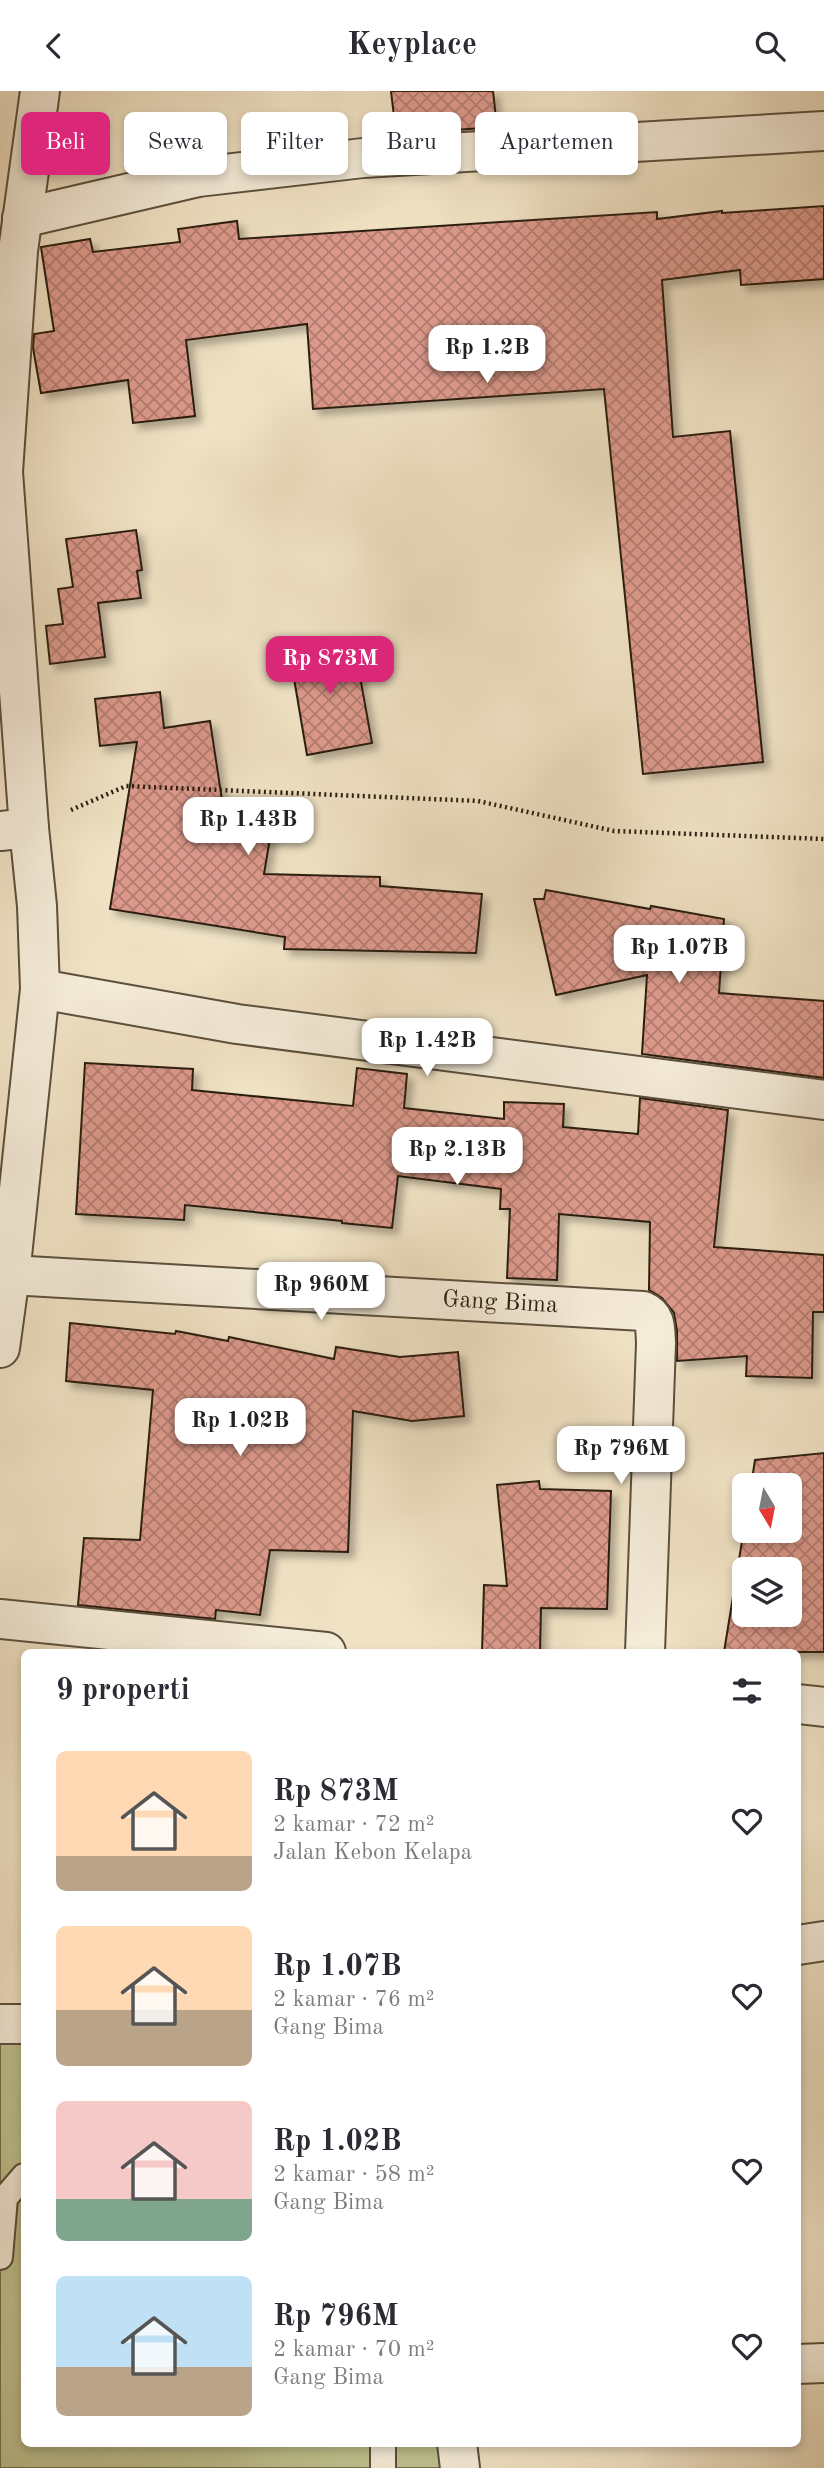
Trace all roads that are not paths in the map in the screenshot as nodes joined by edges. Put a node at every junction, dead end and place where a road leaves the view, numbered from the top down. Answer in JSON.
{"nodes":[{"id":1,"x":40,"y":91,"type":"edge"},
{"id":2,"x":824,"y":131,"type":"edge"},
{"id":3,"x":14,"y":241,"type":"edge"},
{"id":4,"x":14,"y":830,"type":"edge"},
{"id":5,"x":40,"y":989,"type":"junction"},
{"id":6,"x":824,"y":1100,"type":"edge"},
{"id":7,"x":10,"y":1275,"type":"junction"},
{"id":8,"x":1,"y":1327,"type":"edge"},
{"id":9,"x":0,"y":1619,"type":"edge"},
{"id":10,"x":297,"y":1649,"type":"edge"},
{"id":11,"x":645,"y":1649,"type":"edge"},
{"id":12,"x":801,"y":1704,"type":"edge"},
{"id":13,"x":824,"y":1707,"type":"edge"},
{"id":14,"x":824,"y":1941,"type":"edge"},
{"id":15,"x":801,"y":1945,"type":"edge"},
{"id":16,"x":0,"y":2024,"type":"edge"},
{"id":17,"x":21,"y":2024,"type":"edge"},
{"id":18,"x":21,"y":2179,"type":"edge"},
{"id":19,"x":0,"y":2257,"type":"edge"},
{"id":20,"x":824,"y":2363,"type":"edge"},
{"id":21,"x":801,"y":2364,"type":"edge"},
{"id":22,"x":383,"y":2447,"type":"edge"},
{"id":23,"x":457,"y":2447,"type":"edge"},
{"id":24,"x":383,"y":2468,"type":"edge"},
{"id":25,"x":460,"y":2468,"type":"edge"}],
"edges":[{"from":1,"to":3,"type":"street"},
{"from":2,"to":3,"type":"street"},
{"from":3,"to":4,"type":"street"},
{"from":4,"to":5,"type":"street"},
{"from":5,"to":6,"type":"street"},
{"from":5,"to":7,"type":"street"},
{"from":7,"to":8,"type":"street"},
{"from":7,"to":11,"type":"street","name":"Gang Bima"},
{"from":9,"to":10,"type":"street"},
{"from":12,"to":13,"type":"street"},
{"from":14,"to":15,"type":"street"},
{"from":16,"to":17,"type":"street"},
{"from":18,"to":19,"type":"lane"},
{"from":20,"to":21,"type":"street"},
{"from":22,"to":24,"type":"lane"},
{"from":23,"to":25,"type":"street"}]}
